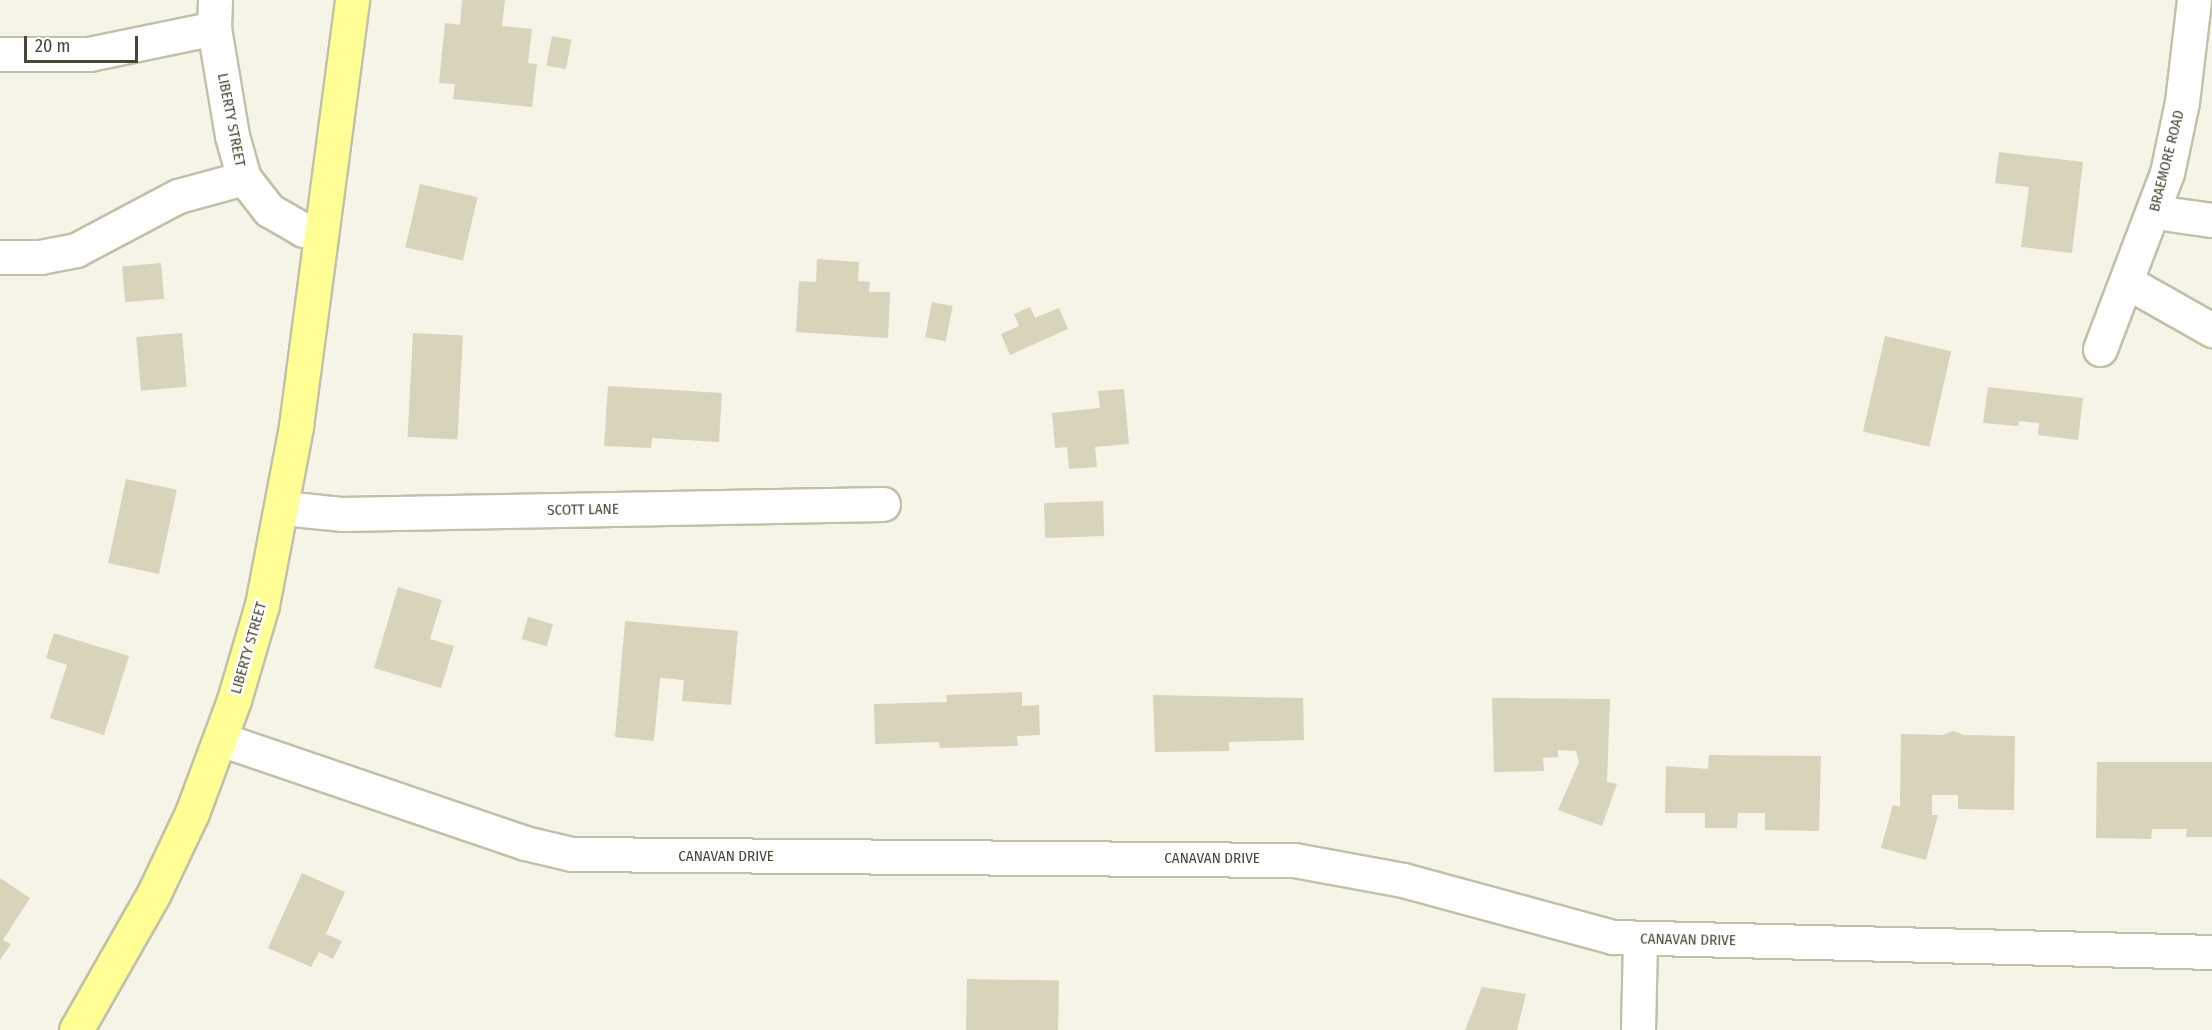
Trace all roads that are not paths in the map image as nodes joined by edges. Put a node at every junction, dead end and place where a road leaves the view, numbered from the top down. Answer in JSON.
{"nodes":[{"id":1,"x":352,"y":0,"type":"edge"},
{"id":2,"x":2194,"y":0,"type":"edge"},
{"id":3,"x":215,"y":14,"type":"edge"},
{"id":4,"x":0,"y":54,"type":"edge"},
{"id":5,"x":243,"y":178,"type":"junction"},
{"id":6,"x":2155,"y":212,"type":"junction"},
{"id":7,"x":2212,"y":220,"type":"edge"},
{"id":8,"x":321,"y":233,"type":"junction"},
{"id":9,"x":0,"y":257,"type":"edge"},
{"id":10,"x":2127,"y":282,"type":"junction"},
{"id":11,"x":2212,"y":330,"type":"edge"},
{"id":12,"x":2100,"y":349,"type":"dead end"},
{"id":13,"x":883,"y":504,"type":"dead end"},
{"id":14,"x":283,"y":508,"type":"junction"},
{"id":15,"x":220,"y":739,"type":"junction"},
{"id":16,"x":1640,"y":939,"type":"junction"},
{"id":17,"x":2212,"y":951,"type":"edge"},
{"id":18,"x":76,"y":1030,"type":"edge"},
{"id":19,"x":1638,"y":1030,"type":"edge"}],
"edges":[{"from":1,"to":8,"type":"main road","name":"LIBERTY STREET"},
{"from":2,"to":6,"type":"street","name":"BRAEMORE ROAD"},
{"from":3,"to":4,"type":"street"},
{"from":3,"to":5,"type":"street","name":"LIBERTY STREET"},
{"from":5,"to":8,"type":"street","name":"LIBERTY STREET"},
{"from":5,"to":9,"type":"street"},
{"from":6,"to":7,"type":"street"},
{"from":6,"to":10,"type":"street","name":"BRAEMORE ROAD"},
{"from":8,"to":14,"type":"main road","name":"LIBERTY STREET"},
{"from":10,"to":11,"type":"street"},
{"from":10,"to":12,"type":"street","name":"BRAEMORE ROAD"},
{"from":13,"to":14,"type":"street","name":"SCOTT LANE"},
{"from":14,"to":15,"type":"main road","name":"LIBERTY STREET"},
{"from":15,"to":16,"type":"street","name":"CANAVAN DRIVE"},
{"from":15,"to":18,"type":"main road","name":"LIBERTY STREET"},
{"from":16,"to":17,"type":"street","name":"CANAVAN DRIVE"},
{"from":16,"to":19,"type":"street"}]}
